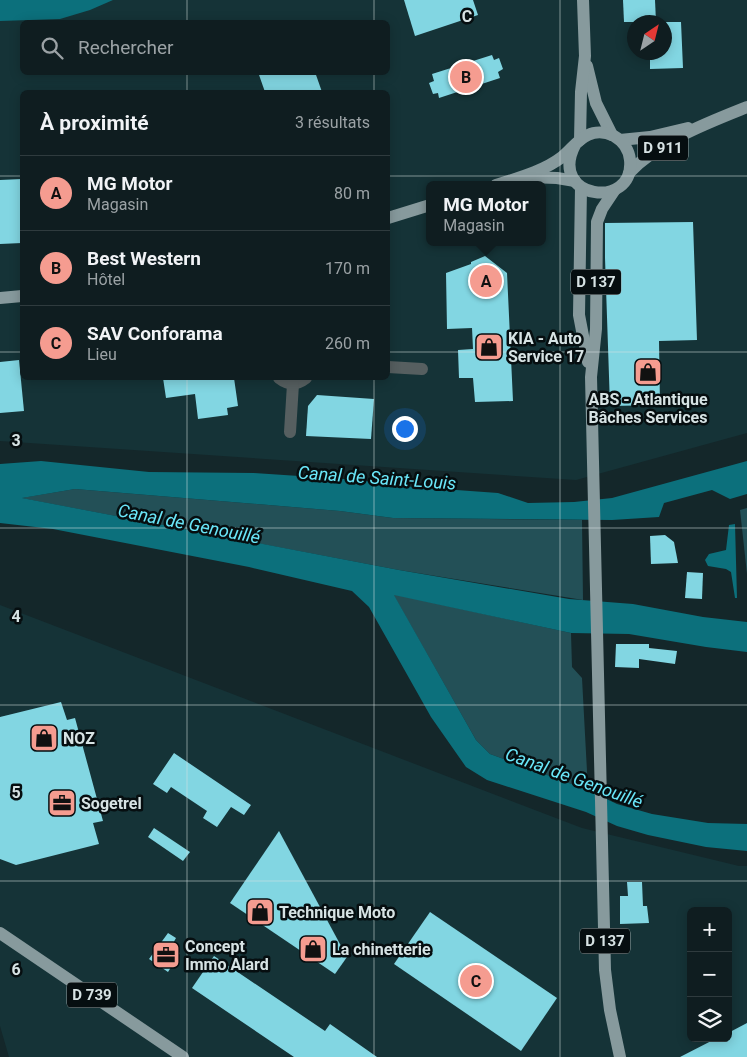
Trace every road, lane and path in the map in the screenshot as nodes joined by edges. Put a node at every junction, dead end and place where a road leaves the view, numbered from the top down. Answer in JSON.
{"nodes":[{"id":1,"x":583,"y":0,"type":"edge"},
{"id":2,"x":585,"y":56,"type":"junction"},
{"id":3,"x":747,"y":107,"type":"edge"},
{"id":4,"x":700,"y":126,"type":"junction"},
{"id":5,"x":616,"y":138,"type":"junction"},
{"id":6,"x":577,"y":142,"type":"junction"},
{"id":7,"x":629,"y":174,"type":"junction"},
{"id":8,"x":521,"y":177,"type":"junction"},
{"id":9,"x":508,"y":181,"type":"edge"},
{"id":10,"x":578,"y":184,"type":"junction"},
{"id":11,"x":614,"y":190,"type":"junction"},
{"id":12,"x":426,"y":206,"type":"edge"},
{"id":13,"x":390,"y":217,"type":"edge"},
{"id":14,"x":20,"y":296,"type":"edge"},
{"id":15,"x":0,"y":298,"type":"edge"},
{"id":16,"x":390,"y":367,"type":"edge"},
{"id":17,"x":422,"y":369,"type":"dead end"},
{"id":18,"x":591,"y":377,"type":"junction"},
{"id":19,"x":284,"y":380,"type":"edge"},
{"id":20,"x":302,"y":380,"type":"edge"},
{"id":21,"x":293,"y":384,"type":"junction"},
{"id":22,"x":290,"y":432,"type":"dead end"},
{"id":23,"x":0,"y":933,"type":"edge"},
{"id":24,"x":183,"y":1057,"type":"edge"},
{"id":25,"x":620,"y":1057,"type":"edge"}],
"edges":[{"from":1,"to":2,"type":"main road"},
{"from":2,"to":5,"type":"main road"},
{"from":2,"to":6,"type":"main road"},
{"from":3,"to":4,"type":"main road","number":"D 911"},
{"from":4,"to":5,"type":"main road","number":"D 911"},
{"from":4,"to":7,"type":"main road","number":"D 911"},
{"from":5,"to":6,"type":"main road"},
{"from":5,"to":7,"type":"main road"},
{"from":6,"to":8,"type":"main road"},
{"from":6,"to":10,"type":"main road"},
{"from":7,"to":11,"type":"main road"},
{"from":8,"to":9,"type":"main road"},
{"from":8,"to":10,"type":"main road"},
{"from":10,"to":11,"type":"main road"},
{"from":10,"to":18,"type":"main road","number":"D 137"},
{"from":11,"to":18,"type":"main road","number":"D 137"},
{"from":12,"to":13,"type":"main road"},
{"from":14,"to":15,"type":"main road"},
{"from":16,"to":17,"type":"street"},
{"from":18,"to":25,"type":"main road","number":"D 137"},
{"from":19,"to":21,"type":"street"},
{"from":20,"to":21,"type":"street"},
{"from":21,"to":22,"type":"street"},
{"from":23,"to":24,"type":"main road","number":"D 739"}]}
